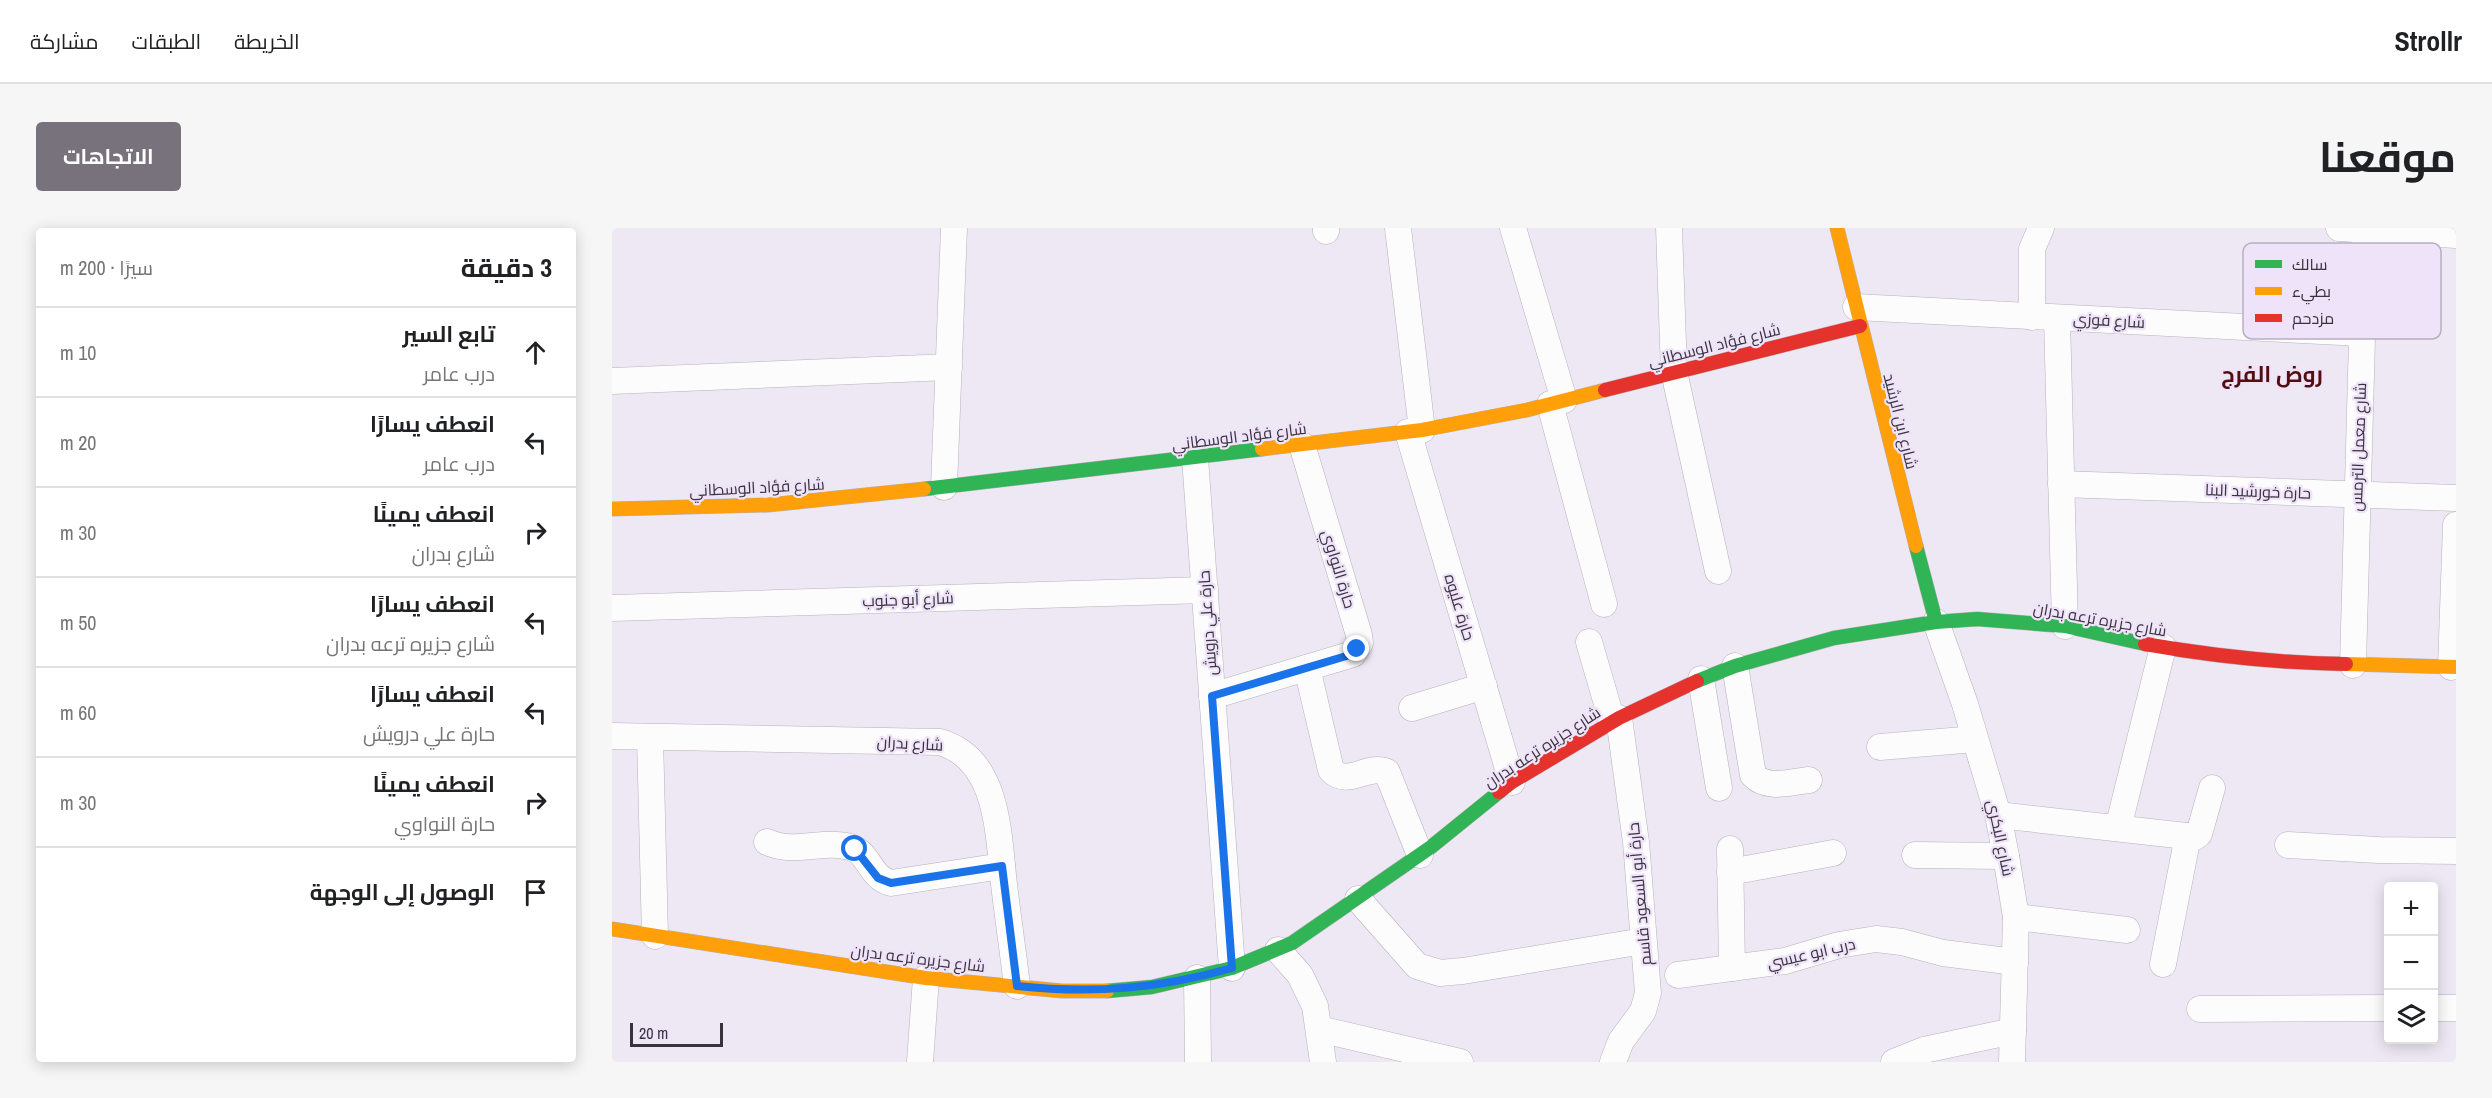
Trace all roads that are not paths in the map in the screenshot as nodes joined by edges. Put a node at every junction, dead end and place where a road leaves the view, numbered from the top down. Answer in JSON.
{"nodes":[{"id":1,"x":954,"y":228,"type":"edge"},
{"id":2,"x":1398,"y":228,"type":"edge"},
{"id":3,"x":1513,"y":228,"type":"edge"},
{"id":4,"x":1669,"y":228,"type":"edge"},
{"id":5,"x":1837,"y":228,"type":"edge"},
{"id":6,"x":2041,"y":228,"type":"edge"},
{"id":7,"x":2339,"y":228,"type":"edge"},
{"id":8,"x":2365,"y":230,"type":"junction"},
{"id":9,"x":2456,"y":235,"type":"edge"},
{"id":10,"x":2364,"y":243,"type":"edge"},
{"id":11,"x":1858,"y":317,"type":"junction"},
{"id":12,"x":2045,"y":317,"type":"junction"},
{"id":13,"x":2243,"y":327,"type":"edge"},
{"id":14,"x":2361,"y":339,"type":"edge"},
{"id":15,"x":949,"y":368,"type":"junction"},
{"id":16,"x":1674,"y":372,"type":"junction"},
{"id":17,"x":612,"y":381,"type":"edge"},
{"id":18,"x":1557,"y":402,"type":"junction"},
{"id":19,"x":1415,"y":431,"type":"junction"},
{"id":20,"x":1302,"y":445,"type":"junction"},
{"id":21,"x":1195,"y":458,"type":"junction"},
{"id":22,"x":2061,"y":484,"type":"junction"},
{"id":23,"x":944,"y":488,"type":"junction"},
{"id":24,"x":2357,"y":495,"type":"junction"},
{"id":25,"x":2456,"y":498,"type":"edge"},
{"id":26,"x":612,"y":509,"type":"edge"},
{"id":27,"x":2456,"y":525,"type":"edge"},
{"id":28,"x":1718,"y":571,"type":"dead end"},
{"id":29,"x":1205,"y":590,"type":"junction"},
{"id":30,"x":1604,"y":604,"type":"dead end"},
{"id":31,"x":612,"y":608,"type":"edge"},
{"id":32,"x":1936,"y":622,"type":"junction"},
{"id":33,"x":2065,"y":626,"type":"junction"},
{"id":34,"x":1589,"y":642,"type":"dead end"},
{"id":35,"x":2163,"y":647,"type":"junction"},
{"id":36,"x":2353,"y":665,"type":"junction"},
{"id":37,"x":1735,"y":666,"type":"junction"},
{"id":38,"x":2454,"y":667,"type":"edge"},
{"id":39,"x":1307,"y":668,"type":"junction"},
{"id":40,"x":1701,"y":679,"type":"junction"},
{"id":41,"x":1484,"y":686,"type":"junction"},
{"id":42,"x":1212,"y":696,"type":"junction"},
{"id":43,"x":1412,"y":708,"type":"dead end"},
{"id":44,"x":1615,"y":720,"type":"junction"},
{"id":45,"x":612,"y":736,"type":"edge"},
{"id":46,"x":650,"y":737,"type":"junction"},
{"id":47,"x":1975,"y":739,"type":"junction"},
{"id":48,"x":1880,"y":747,"type":"dead end"},
{"id":49,"x":1809,"y":780,"type":"dead end"},
{"id":50,"x":1512,"y":782,"type":"junction"},
{"id":51,"x":1719,"y":788,"type":"dead end"},
{"id":52,"x":2212,"y":788,"type":"dead end"},
{"id":53,"x":1998,"y":815,"type":"junction"},
{"id":54,"x":2118,"y":828,"type":"junction"},
{"id":55,"x":2193,"y":836,"type":"junction"},
{"id":56,"x":767,"y":842,"type":"dead end"},
{"id":57,"x":2288,"y":845,"type":"dead end"},
{"id":58,"x":2456,"y":851,"type":"edge"},
{"id":59,"x":1833,"y":853,"type":"dead end"},
{"id":60,"x":1420,"y":855,"type":"junction"},
{"id":61,"x":1915,"y":855,"type":"dead end"},
{"id":62,"x":2006,"y":856,"type":"junction"},
{"id":63,"x":1002,"y":866,"type":"junction"},
{"id":64,"x":1358,"y":899,"type":"junction"},
{"id":65,"x":2016,"y":918,"type":"junction"},
{"id":66,"x":612,"y":929,"type":"edge"},
{"id":67,"x":2127,"y":930,"type":"dead end"},
{"id":68,"x":655,"y":936,"type":"junction"},
{"id":69,"x":1643,"y":941,"type":"junction"},
{"id":70,"x":1278,"y":950,"type":"junction"},
{"id":71,"x":2015,"y":962,"type":"junction"},
{"id":72,"x":2163,"y":964,"type":"dead end"},
{"id":73,"x":1232,"y":968,"type":"junction"},
{"id":74,"x":1732,"y":968,"type":"junction"},
{"id":75,"x":1678,"y":975,"type":"dead end"},
{"id":76,"x":926,"y":978,"type":"junction"},
{"id":77,"x":1197,"y":978,"type":"junction"},
{"id":78,"x":1017,"y":986,"type":"junction"},
{"id":79,"x":2384,"y":1008,"type":"edge"},
{"id":80,"x":2438,"y":1008,"type":"edge"},
{"id":81,"x":2456,"y":1008,"type":"edge"},
{"id":82,"x":2200,"y":1009,"type":"dead end"},
{"id":83,"x":1319,"y":1029,"type":"junction"},
{"id":84,"x":2013,"y":1031,"type":"junction"},
{"id":85,"x":920,"y":1062,"type":"edge"},
{"id":86,"x":1198,"y":1062,"type":"edge"},
{"id":87,"x":1323,"y":1062,"type":"edge"},
{"id":88,"x":1460,"y":1062,"type":"edge"},
{"id":89,"x":1613,"y":1062,"type":"edge"},
{"id":90,"x":1894,"y":1062,"type":"edge"},
{"id":91,"x":2012,"y":1062,"type":"edge"}],
"edges":[{"from":1,"to":15,"type":"street"},
{"from":2,"to":19,"type":"street","name":"حارة عليوه"},
{"from":3,"to":18,"type":"street"},
{"from":4,"to":16,"type":"street"},
{"from":5,"to":11,"type":"street","name":"شارع ابن الرشيد"},
{"from":6,"to":12,"type":"street"},
{"from":7,"to":8,"type":"street"},
{"from":8,"to":9,"type":"street"},
{"from":8,"to":10,"type":"street","name":"شارع معمل الترمس"},
{"from":11,"to":12,"type":"street","name":"شارع فوزي"},
{"from":11,"to":16,"type":"street","name":"شارع فؤاد الوسطاني"},
{"from":11,"to":32,"type":"street","name":"شارع ابن الرشيد"},
{"from":12,"to":13,"type":"street","name":"شارع فوزي"},
{"from":12,"to":22,"type":"street"},
{"from":14,"to":24,"type":"street","name":"شارع معمل الترمس"},
{"from":15,"to":17,"type":"street"},
{"from":15,"to":23,"type":"street"},
{"from":16,"to":18,"type":"street","name":"شارع فؤاد الوسطاني"},
{"from":16,"to":28,"type":"street"},
{"from":18,"to":19,"type":"street","name":"شارع فؤاد الوسطاني"},
{"from":18,"to":30,"type":"street"},
{"from":19,"to":20,"type":"street","name":"شارع فؤاد الوسطاني"},
{"from":19,"to":41,"type":"street","name":"حارة عليوه"},
{"from":20,"to":21,"type":"street","name":"شارع فؤاد الوسطاني"},
{"from":20,"to":39,"type":"street","name":"حارة النواوي"},
{"from":21,"to":23,"type":"street","name":"شارع فؤاد الوسطاني"},
{"from":21,"to":29,"type":"street","name":"حارة علي درويش"},
{"from":22,"to":24,"type":"street","name":"حارة خورشيد البنا"},
{"from":22,"to":33,"type":"street"},
{"from":23,"to":26,"type":"street","name":"شارع فؤاد الوسطاني"},
{"from":24,"to":25,"type":"street","name":"حارة خورشيد البنا"},
{"from":24,"to":36,"type":"street","name":"شارع معمل الترمس"},
{"from":27,"to":38,"type":"street"},
{"from":29,"to":31,"type":"street","name":"شارع أبو جنوب"},
{"from":29,"to":42,"type":"street","name":"حارة علي درويش"},
{"from":32,"to":33,"type":"street","name":"شارع جزيره ترعه بدران"},
{"from":32,"to":37,"type":"street","name":"شارع جزيره ترعه بدران"},
{"from":32,"to":47,"type":"street","name":"شارع البكري"},
{"from":33,"to":35,"type":"street","name":"شارع جزيره ترعه بدران"},
{"from":34,"to":44,"type":"street","name":"حارة أبو السعود قاسم"},
{"from":35,"to":36,"type":"street","name":"شارع جزيره ترعه بدران"},
{"from":35,"to":54,"type":"street"},
{"from":36,"to":38,"type":"street","name":"شارع جزيره ترعه بدران"},
{"from":37,"to":40,"type":"street","name":"شارع جزيره ترعه بدران"},
{"from":37,"to":49,"type":"street"},
{"from":39,"to":42,"type":"street","name":"حارة النواوي"},
{"from":39,"to":60,"type":"street"},
{"from":40,"to":44,"type":"street","name":"شارع جزيره ترعه بدران"},
{"from":40,"to":51,"type":"street"},
{"from":41,"to":43,"type":"street"},
{"from":41,"to":50,"type":"street","name":"حارة عليوه"},
{"from":42,"to":73,"type":"street","name":"حارة علي درويش"},
{"from":44,"to":50,"type":"street","name":"شارع جزيره ترعه بدران"},
{"from":44,"to":69,"type":"street","name":"حارة أبو السعود قاسم"},
{"from":45,"to":46,"type":"street","name":"شارع بدران"},
{"from":46,"to":63,"type":"street","name":"شارع بدران"},
{"from":46,"to":68,"type":"street"},
{"from":47,"to":48,"type":"street"},
{"from":47,"to":53,"type":"street","name":"شارع البكري"},
{"from":50,"to":60,"type":"street","name":"شارع جزيره ترعه بدران"},
{"from":52,"to":55,"type":"street"},
{"from":53,"to":54,"type":"street"},
{"from":53,"to":62,"type":"street","name":"شارع البكري"},
{"from":54,"to":55,"type":"street"},
{"from":55,"to":72,"type":"street"},
{"from":56,"to":63,"type":"street"},
{"from":57,"to":58,"type":"street"},
{"from":59,"to":74,"type":"street"},
{"from":60,"to":64,"type":"street","name":"شارع جزيره ترعه بدران"},
{"from":61,"to":62,"type":"street"},
{"from":62,"to":65,"type":"street","name":"شارع البكري"},
{"from":63,"to":78,"type":"street","name":"شارع بدران"},
{"from":64,"to":69,"type":"street"},
{"from":64,"to":70,"type":"street","name":"شارع جزيره ترعه بدران"},
{"from":65,"to":67,"type":"street"},
{"from":65,"to":71,"type":"street","name":"شارع البكري"},
{"from":66,"to":68,"type":"street","name":"شارع جزيره ترعه بدران"},
{"from":68,"to":76,"type":"street","name":"شارع جزيره ترعه بدران"},
{"from":69,"to":89,"type":"street","name":"حارة أبو السعود قاسم"},
{"from":70,"to":73,"type":"street","name":"شارع جزيره ترعه بدران"},
{"from":70,"to":83,"type":"street"},
{"from":71,"to":74,"type":"street","name":"درب ابو عيسي"},
{"from":71,"to":84,"type":"street","name":"شارع البكري"},
{"from":73,"to":77,"type":"street","name":"شارع جزيره ترعه بدران"},
{"from":74,"to":75,"type":"street","name":"درب ابو عيسي"},
{"from":76,"to":78,"type":"street","name":"شارع جزيره ترعه بدران"},
{"from":76,"to":85,"type":"street"},
{"from":77,"to":78,"type":"street","name":"شارع جزيره ترعه بدران"},
{"from":77,"to":86,"type":"street"},
{"from":79,"to":82,"type":"street"},
{"from":80,"to":81,"type":"street"},
{"from":83,"to":87,"type":"street"},
{"from":83,"to":88,"type":"street"},
{"from":84,"to":90,"type":"street"},
{"from":84,"to":91,"type":"street","name":"شارع البكري"}]}
